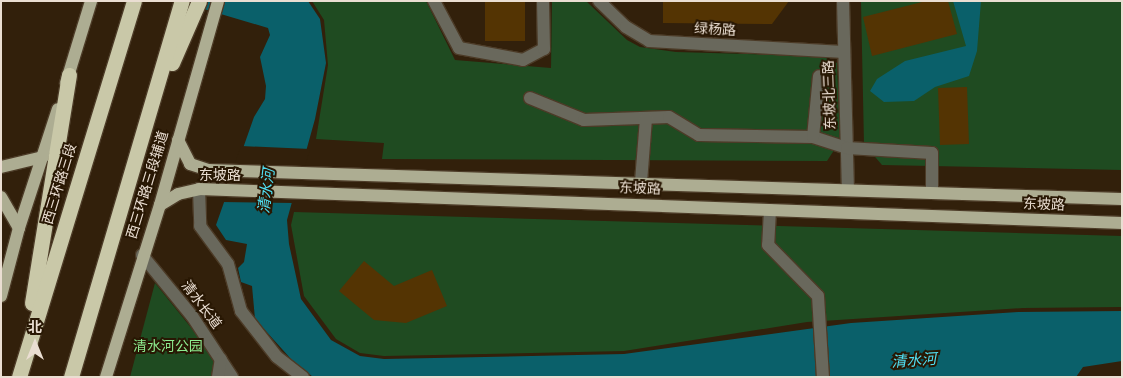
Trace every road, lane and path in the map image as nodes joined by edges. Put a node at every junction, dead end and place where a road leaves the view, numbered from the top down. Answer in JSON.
{"nodes":[{"id":1,"x":91,"y":1,"type":"edge"},
{"id":2,"x":134,"y":1,"type":"edge"},
{"id":3,"x":218,"y":1,"type":"edge"},
{"id":4,"x":434,"y":1,"type":"edge"},
{"id":5,"x":543,"y":1,"type":"edge"},
{"id":6,"x":599,"y":1,"type":"edge"},
{"id":7,"x":843,"y":1,"type":"edge"},
{"id":8,"x":180,"y":6,"type":"edge"},
{"id":9,"x":197,"y":7,"type":"edge"},
{"id":10,"x":844,"y":52,"type":"junction"},
{"id":11,"x":69,"y":75,"type":"junction"},
{"id":12,"x":819,"y":76,"type":"dead end"},
{"id":13,"x":530,"y":98,"type":"dead end"},
{"id":14,"x":150,"y":110,"type":"junction"},
{"id":15,"x":646,"y":118,"type":"junction"},
{"id":16,"x":813,"y":137,"type":"junction"},
{"id":17,"x":178,"y":140,"type":"junction"},
{"id":18,"x":847,"y":148,"type":"junction"},
{"id":19,"x":43,"y":157,"type":"junction"},
{"id":20,"x":1,"y":167,"type":"edge"},
{"id":21,"x":208,"y":170,"type":"junction"},
{"id":22,"x":641,"y":182,"type":"junction"},
{"id":23,"x":848,"y":188,"type":"junction"},
{"id":24,"x":206,"y":190,"type":"junction"},
{"id":25,"x":932,"y":191,"type":"junction"},
{"id":26,"x":1,"y":197,"type":"edge"},
{"id":27,"x":1122,"y":199,"type":"edge"},
{"id":28,"x":160,"y":205,"type":"junction"},
{"id":29,"x":1,"y":208,"type":"edge"},
{"id":30,"x":770,"y":210,"type":"junction"},
{"id":31,"x":17,"y":223,"type":"junction"},
{"id":32,"x":1122,"y":223,"type":"edge"},
{"id":33,"x":142,"y":255,"type":"junction"},
{"id":34,"x":1,"y":296,"type":"edge"},
{"id":35,"x":24,"y":355,"type":"junction"},
{"id":36,"x":221,"y":359,"type":"junction"},
{"id":37,"x":18,"y":377,"type":"edge"},
{"id":38,"x":72,"y":377,"type":"edge"},
{"id":39,"x":106,"y":377,"type":"edge"},
{"id":40,"x":218,"y":377,"type":"edge"},
{"id":41,"x":232,"y":377,"type":"edge"},
{"id":42,"x":302,"y":377,"type":"edge"},
{"id":43,"x":823,"y":377,"type":"edge"}],
"edges":[{"from":1,"to":11,"type":"main road"},
{"from":2,"to":35,"type":"highway","name":"西三环路三段"},
{"from":3,"to":17,"type":"main road","name":"西三环路三段辅道"},
{"from":4,"to":5,"type":"street"},
{"from":6,"to":10,"type":"street","name":"绿杨路"},
{"from":7,"to":10,"type":"street","name":"东坡北三路"},
{"from":8,"to":14,"type":"highway"},
{"from":9,"to":14,"type":"highway"},
{"from":10,"to":18,"type":"street","name":"东坡北三路"},
{"from":11,"to":19,"type":"main road"},
{"from":11,"to":35,"type":"highway"},
{"from":12,"to":16,"type":"street"},
{"from":13,"to":15,"type":"street"},
{"from":14,"to":38,"type":"highway"},
{"from":15,"to":16,"type":"street"},
{"from":15,"to":22,"type":"street"},
{"from":16,"to":18,"type":"street"},
{"from":17,"to":21,"type":"main road","name":"东坡路"},
{"from":17,"to":28,"type":"main road","name":"西三环路三段辅道"},
{"from":18,"to":23,"type":"street","name":"东坡北三路"},
{"from":18,"to":25,"type":"street"},
{"from":19,"to":20,"type":"main road"},
{"from":19,"to":31,"type":"main road"},
{"from":21,"to":22,"type":"main road","name":"东坡路"},
{"from":21,"to":24,"type":"main road"},
{"from":22,"to":23,"type":"main road","name":"东坡路"},
{"from":23,"to":25,"type":"main road","name":"东坡路"},
{"from":24,"to":28,"type":"main road","name":"东坡路"},
{"from":24,"to":30,"type":"main road","name":"东坡路"},
{"from":24,"to":42,"type":"street"},
{"from":25,"to":27,"type":"main road","name":"东坡路"},
{"from":26,"to":31,"type":"main road"},
{"from":28,"to":33,"type":"main road","name":"西三环路三段辅道"},
{"from":29,"to":31,"type":"street"},
{"from":30,"to":32,"type":"main road","name":"东坡路"},
{"from":30,"to":43,"type":"street"},
{"from":31,"to":34,"type":"main road"},
{"from":33,"to":36,"type":"street","name":"清水长道"},
{"from":33,"to":39,"type":"main road","name":"西三环路三段辅道"},
{"from":35,"to":37,"type":"highway","name":"西三环路三段"},
{"from":36,"to":40,"type":"street"},
{"from":36,"to":41,"type":"street","name":"清水长道"}]}
